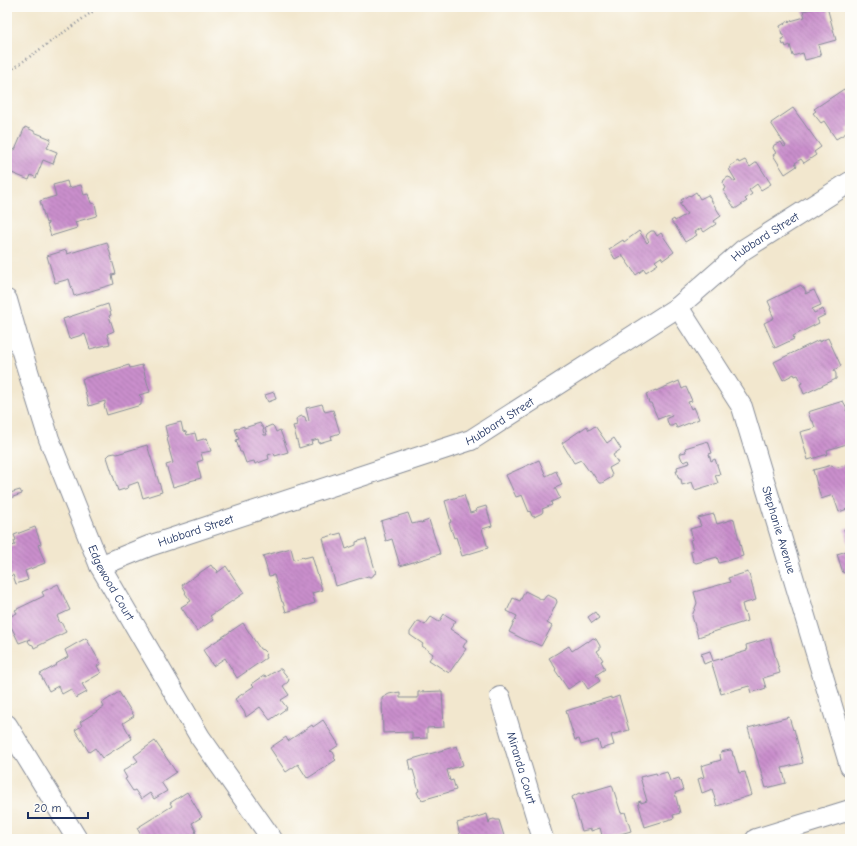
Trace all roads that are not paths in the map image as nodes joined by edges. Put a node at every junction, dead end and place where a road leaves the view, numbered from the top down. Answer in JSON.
{"nodes":[{"id":1,"x":850,"y":182,"type":"edge"},
{"id":2,"x":7,"y":300,"type":"edge"},
{"id":3,"x":678,"y":307,"type":"junction"},
{"id":4,"x":100,"y":566,"type":"junction"},
{"id":5,"x":500,"y":697,"type":"dead end"},
{"id":6,"x":7,"y":725,"type":"edge"},
{"id":7,"x":850,"y":766,"type":"edge"},
{"id":8,"x":850,"y":810,"type":"edge"},
{"id":9,"x":77,"y":839,"type":"edge"},
{"id":10,"x":272,"y":839,"type":"edge"},
{"id":11,"x":543,"y":839,"type":"edge"},
{"id":12,"x":756,"y":839,"type":"edge"}],
"edges":[{"from":1,"to":3,"type":"street","name":"Hubbard Street"},
{"from":2,"to":4,"type":"street","name":"Edgewood Court"},
{"from":3,"to":4,"type":"street","name":"Hubbard Street"},
{"from":3,"to":7,"type":"street","name":"Stephanie Avenue"},
{"from":4,"to":10,"type":"street","name":"Edgewood Court"},
{"from":5,"to":11,"type":"street","name":"Miranda Court"},
{"from":6,"to":9,"type":"street"},
{"from":8,"to":12,"type":"street"}]}
